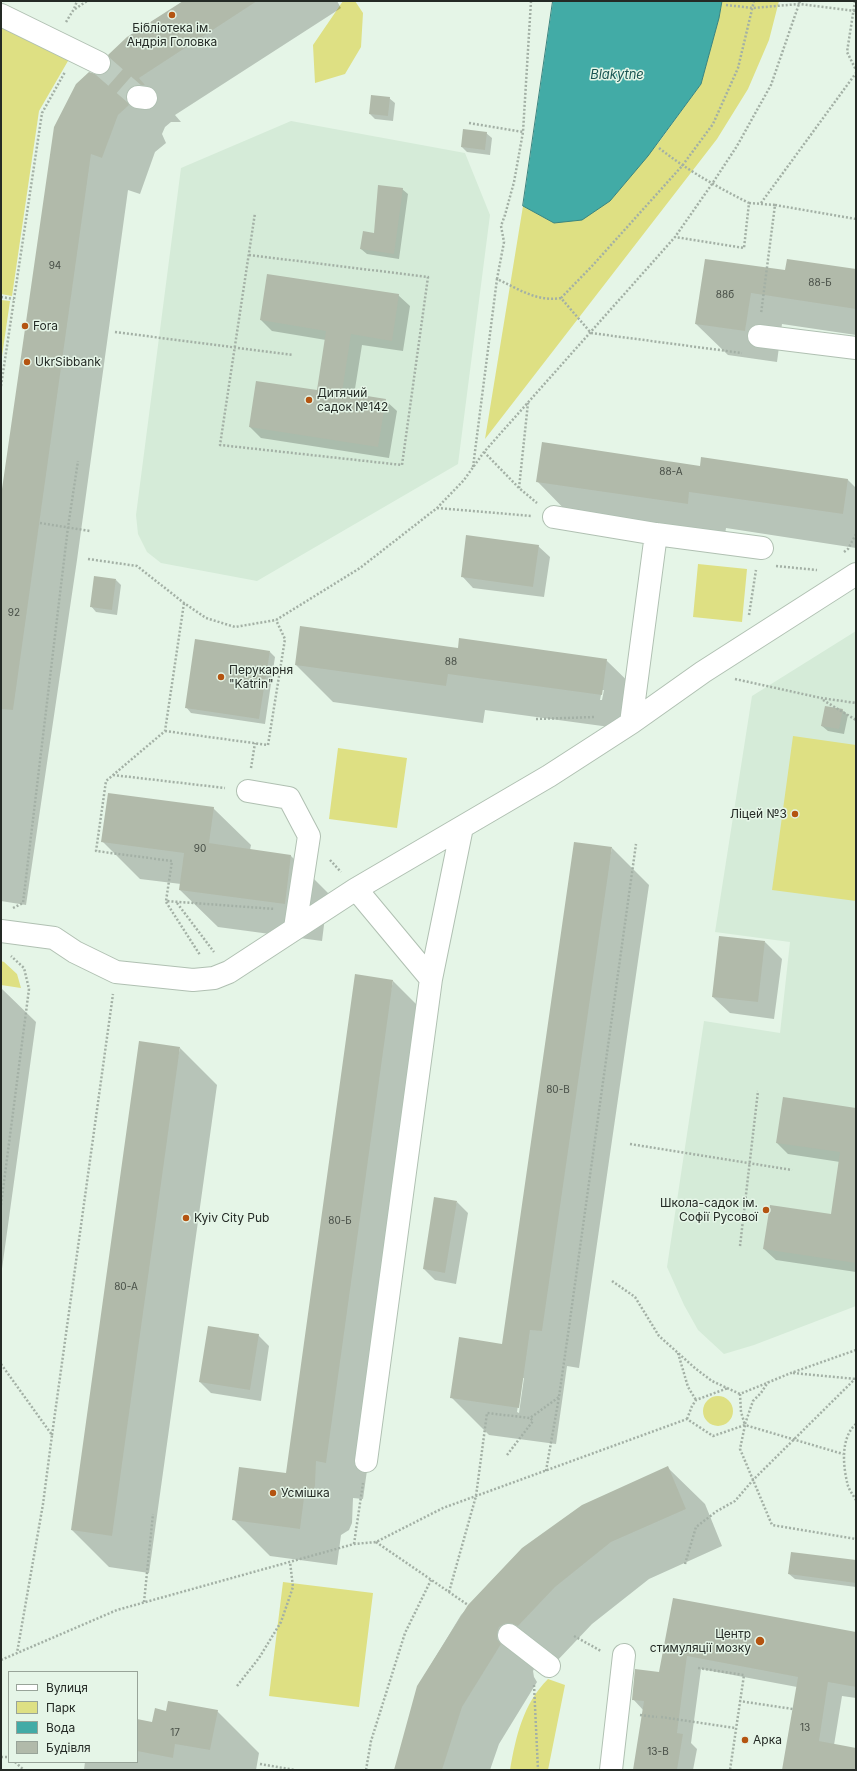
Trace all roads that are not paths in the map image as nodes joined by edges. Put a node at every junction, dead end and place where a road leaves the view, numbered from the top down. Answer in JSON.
{"nodes":[{"id":1,"x":1,"y":15,"type":"edge"},
{"id":2,"x":99,"y":63,"type":"tunnel mouth"},
{"id":3,"x":759,"y":336,"type":"road end"},
{"id":4,"x":856,"y":348,"type":"edge"},
{"id":5,"x":554,"y":517,"type":"road end"},
{"id":6,"x":656,"y":534,"type":"junction"},
{"id":7,"x":764,"y":559,"type":"road end"},
{"id":8,"x":856,"y":574,"type":"edge"},
{"id":9,"x":631,"y":723,"type":"junction"},
{"id":10,"x":248,"y":791,"type":"road end"},
{"id":11,"x":462,"y":826,"type":"junction"},
{"id":12,"x":356,"y":889,"type":"junction"},
{"id":13,"x":297,"y":919,"type":"junction"},
{"id":14,"x":1,"y":930,"type":"edge"},
{"id":15,"x":431,"y":979,"type":"junction"},
{"id":16,"x":366,"y":1460,"type":"road end"},
{"id":17,"x":509,"y":1635,"type":"dead end"},
{"id":18,"x":624,"y":1655,"type":"road end"},
{"id":19,"x":549,"y":1666,"type":"dead end"},
{"id":20,"x":611,"y":1770,"type":"edge"}],
"edges":[{"from":1,"to":2,"type":"street"},
{"from":3,"to":4,"type":"street"},
{"from":5,"to":6,"type":"street"},
{"from":6,"to":7,"type":"street"},
{"from":6,"to":9,"type":"street"},
{"from":8,"to":9,"type":"street"},
{"from":9,"to":11,"type":"street"},
{"from":10,"to":13,"type":"street"},
{"from":11,"to":12,"type":"street"},
{"from":11,"to":15,"type":"street"},
{"from":12,"to":13,"type":"street"},
{"from":12,"to":15,"type":"street"},
{"from":13,"to":14,"type":"street"},
{"from":15,"to":16,"type":"street"},
{"from":17,"to":19,"type":"street"},
{"from":18,"to":20,"type":"street"}]}
